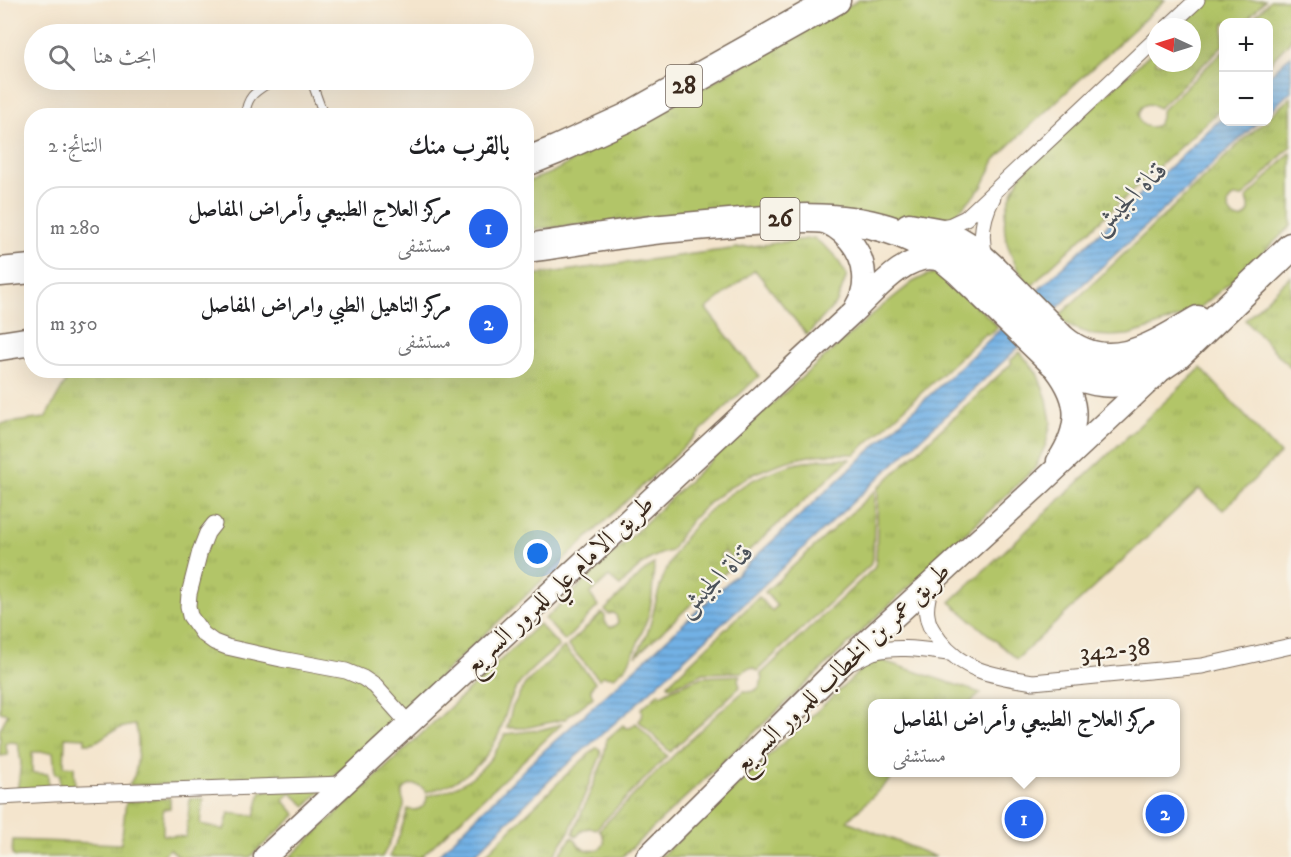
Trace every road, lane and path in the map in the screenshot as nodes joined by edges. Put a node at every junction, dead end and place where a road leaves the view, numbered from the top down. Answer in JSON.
{"nodes":[{"id":1,"x":836,"y":0,"type":"edge"},
{"id":2,"x":1197,"y":0,"type":"edge"},
{"id":3,"x":1178,"y":18,"type":"edge"},
{"id":4,"x":1147,"y":47,"type":"edge"},
{"id":5,"x":259,"y":90,"type":"edge"},
{"id":6,"x":315,"y":90,"type":"edge"},
{"id":7,"x":246,"y":108,"type":"edge"},
{"id":8,"x":321,"y":108,"type":"edge"},
{"id":9,"x":534,"y":159,"type":"edge"},
{"id":10,"x":999,"y":187,"type":"junction"},
{"id":11,"x":807,"y":218,"type":"junction"},
{"id":12,"x":849,"y":220,"type":"junction"},
{"id":13,"x":916,"y":228,"type":"junction"},
{"id":14,"x":534,"y":247,"type":"edge"},
{"id":15,"x":1282,"y":255,"type":"edge"},
{"id":16,"x":991,"y":267,"type":"junction"},
{"id":17,"x":24,"y":270,"type":"edge"},
{"id":18,"x":960,"y":271,"type":"junction"},
{"id":19,"x":0,"y":272,"type":"edge"},
{"id":20,"x":1012,"y":306,"type":"junction"},
{"id":21,"x":852,"y":314,"type":"junction"},
{"id":22,"x":1042,"y":341,"type":"junction"},
{"id":23,"x":24,"y":342,"type":"edge"},
{"id":24,"x":0,"y":346,"type":"edge"},
{"id":25,"x":1178,"y":355,"type":"junction"},
{"id":26,"x":1041,"y":483,"type":"junction"},
{"id":27,"x":214,"y":524,"type":"dead end"},
{"id":28,"x":932,"y":582,"type":"junction"},
{"id":29,"x":1291,"y":646,"type":"edge"},
{"id":30,"x":948,"y":652,"type":"junction"},
{"id":31,"x":838,"y":668,"type":"junction"},
{"id":32,"x":409,"y":724,"type":"junction"},
{"id":33,"x":343,"y":784,"type":"junction"},
{"id":34,"x":0,"y":797,"type":"edge"},
{"id":35,"x":265,"y":857,"type":"edge"},
{"id":36,"x":647,"y":857,"type":"edge"}],
"edges":[{"from":1,"to":9,"type":"highway","number":"28"},
{"from":2,"to":3,"type":"street"},
{"from":4,"to":10,"type":"street"},
{"from":5,"to":7,"type":"lane"},
{"from":6,"to":8,"type":"lane"},
{"from":10,"to":13,"type":"street"},
{"from":10,"to":16,"type":"street"},
{"from":11,"to":12,"type":"highway","name":"طريق عمر بن الخطاب للمرور السريع","number":"26"},
{"from":11,"to":14,"type":"highway","name":"طريق عمر بن الخطاب للمرور السريع","number":"26"},
{"from":11,"to":21,"type":"main road","name":"طريق الامام علي للمرور السريع"},
{"from":12,"to":13,"type":"highway"},
{"from":12,"to":18,"type":"highway","name":"طريق عمر بن الخطاب للمرور السريع","number":"26"},
{"from":13,"to":16,"type":"highway"},
{"from":15,"to":22,"type":"highway"},
{"from":15,"to":25,"type":"highway","name":"طريق عمر بن الخطاب للمرور السريع","number":"26"},
{"from":16,"to":20,"type":"highway"},
{"from":17,"to":19,"type":"highway"},
{"from":18,"to":20,"type":"highway","name":"طريق عمر بن الخطاب للمرور السريع","number":"26"},
{"from":18,"to":21,"type":"main road","name":"طريق الامام علي للمرور السريع"},
{"from":20,"to":22,"type":"highway","name":"طريق عمر بن الخطاب للمرور السريع","number":"26"},
{"from":21,"to":32,"type":"main road","name":"طريق الامام علي للمرور السريع"},
{"from":22,"to":25,"type":"highway","name":"طريق عمر بن الخطاب للمرور السريع","number":"26"},
{"from":22,"to":26,"type":"main road","name":"طريق عمر بن الخطاب للمرور السريع","number":"26"},
{"from":23,"to":24,"type":"highway"},
{"from":25,"to":26,"type":"main road","name":"طريق عمر بن الخطاب للمرور السريع","number":"26"},
{"from":26,"to":28,"type":"main road","name":"طريق عمر بن الخطاب للمرور السريع","number":"26"},
{"from":27,"to":32,"type":"street"},
{"from":28,"to":30,"type":"street"},
{"from":28,"to":31,"type":"main road","name":"طريق عمر بن الخطاب للمرور السريع","number":"26"},
{"from":29,"to":30,"type":"street","name":"342-38"},
{"from":30,"to":31,"type":"street"},
{"from":31,"to":36,"type":"main road","name":"طريق عمر بن الخطاب للمرور السريع","number":"26"},
{"from":32,"to":33,"type":"main road","name":"طريق الامام علي للمرور السريع"},
{"from":33,"to":34,"type":"street"},
{"from":33,"to":35,"type":"main road","name":"طريق الامام علي للمرور السريع"}]}
